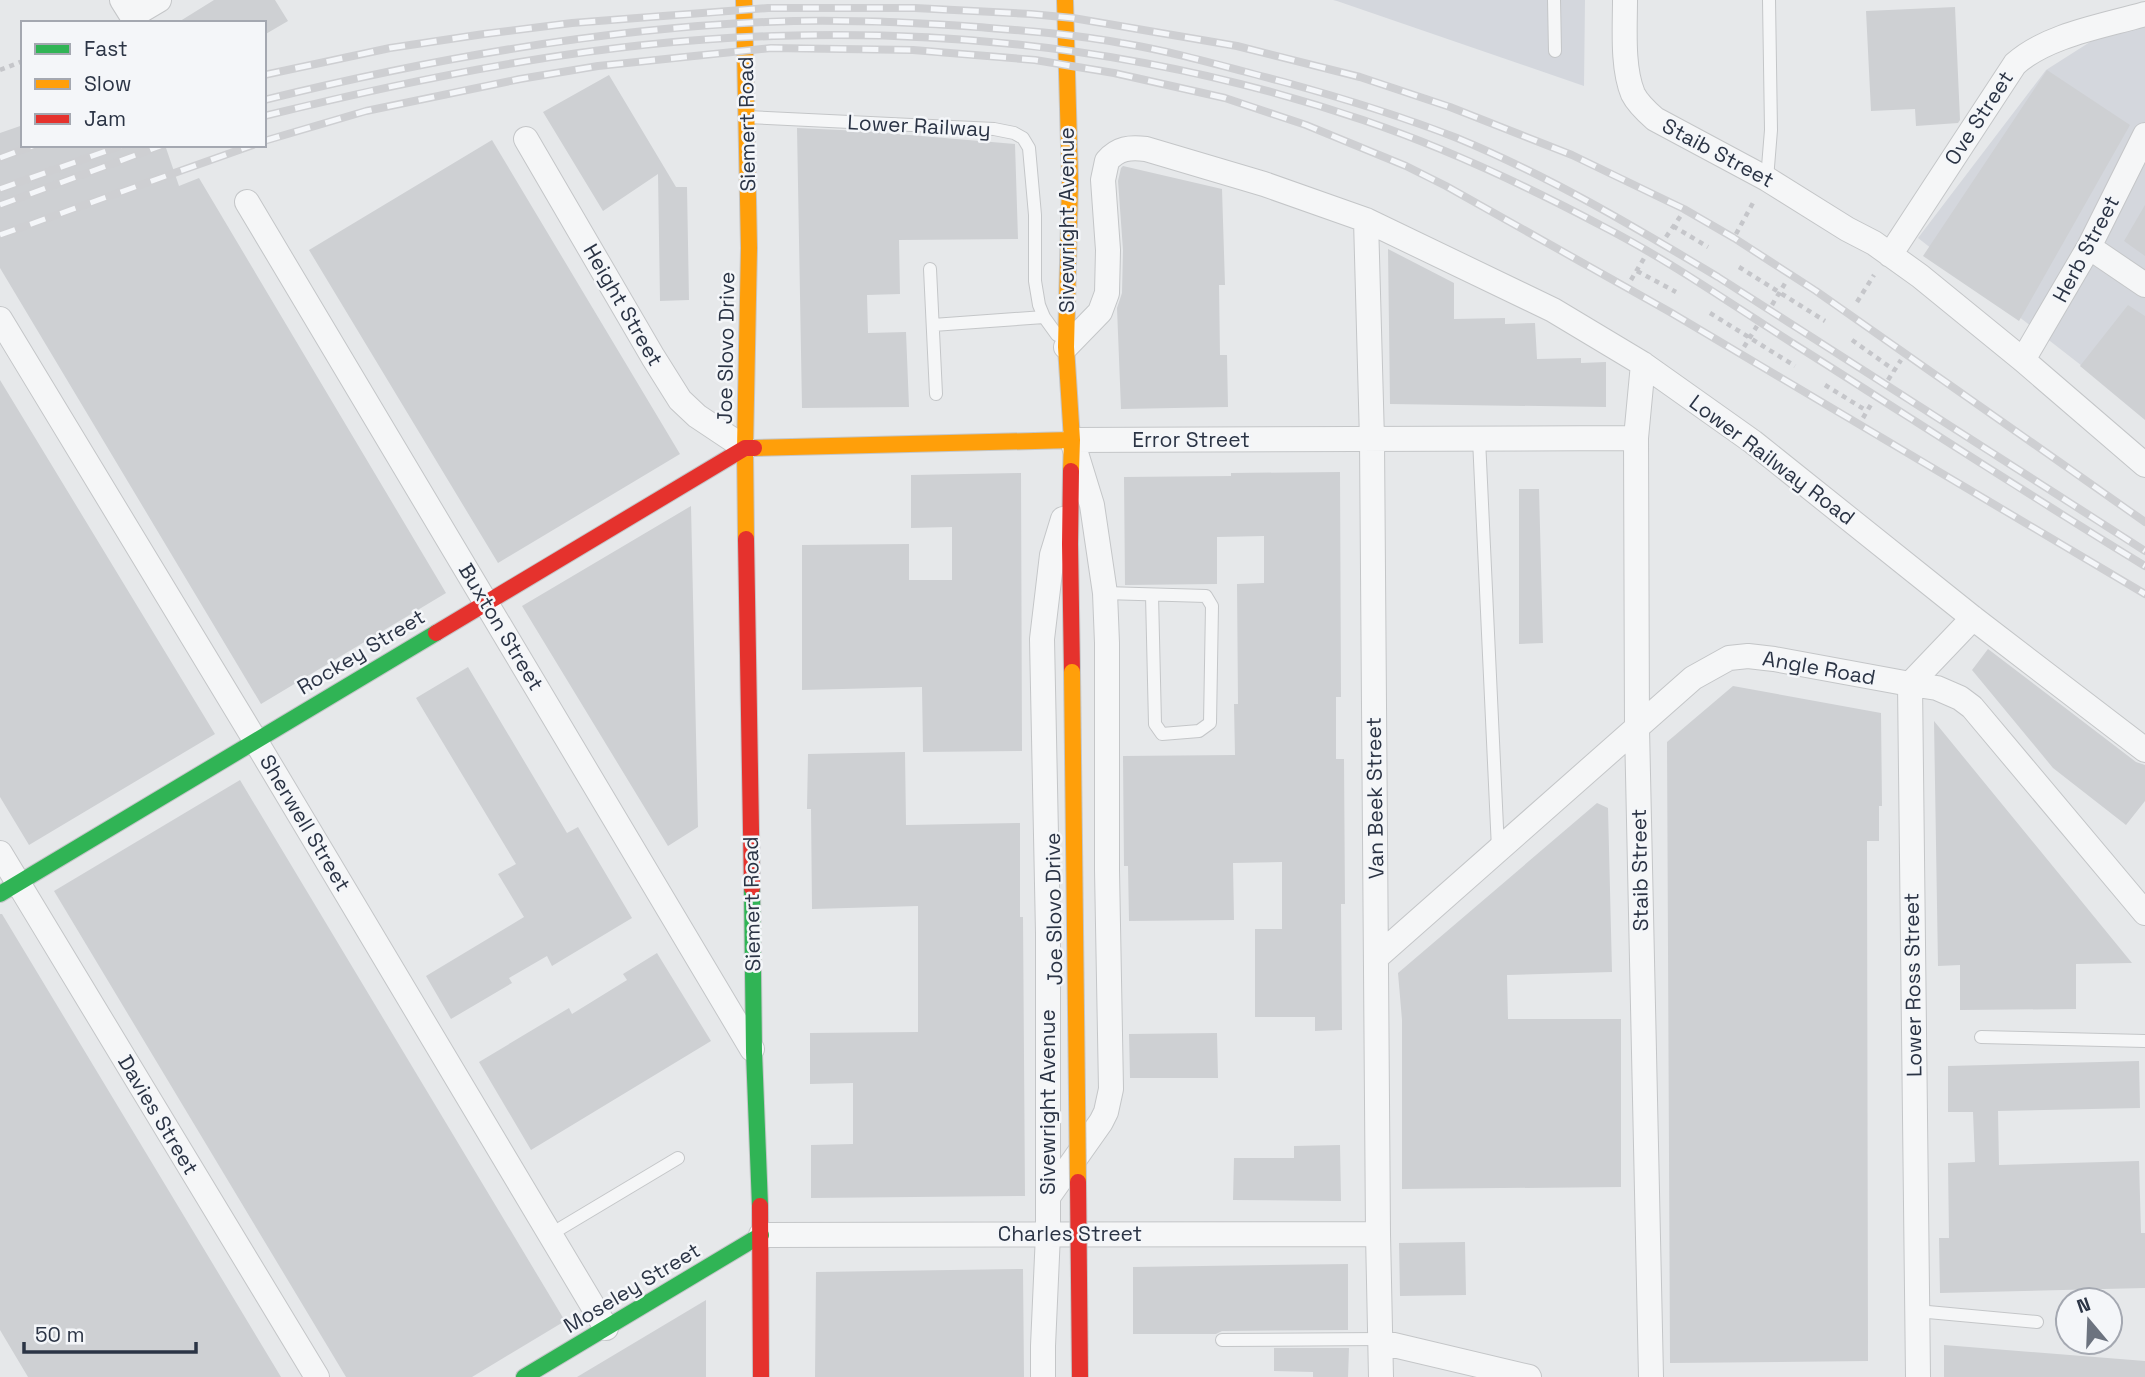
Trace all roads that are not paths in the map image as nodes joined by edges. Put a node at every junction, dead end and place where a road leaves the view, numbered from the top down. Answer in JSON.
{"nodes":[{"id":1,"x":159,"y":0,"type":"edge"},
{"id":2,"x":744,"y":0,"type":"edge"},
{"id":3,"x":1065,"y":0,"type":"edge"},
{"id":4,"x":1554,"y":0,"type":"edge"},
{"id":5,"x":1625,"y":0,"type":"edge"},
{"id":6,"x":1769,"y":0,"type":"edge"},
{"id":7,"x":127,"y":8,"type":"edge"},
{"id":8,"x":2145,"y":15,"type":"edge"},
{"id":9,"x":1555,"y":51,"type":"dead end"},
{"id":10,"x":747,"y":117,"type":"junction"},
{"id":11,"x":2145,"y":135,"type":"edge"},
{"id":12,"x":526,"y":139,"type":"dead end"},
{"id":13,"x":1768,"y":179,"type":"junction"},
{"id":14,"x":247,"y":202,"type":"dead end"},
{"id":15,"x":1366,"y":220,"type":"junction"},
{"id":16,"x":2089,"y":247,"type":"junction"},
{"id":17,"x":748,"y":248,"type":"joint"},
{"id":18,"x":1890,"y":255,"type":"junction"},
{"id":19,"x":930,"y":269,"type":"dead end"},
{"id":20,"x":2145,"y":285,"type":"edge"},
{"id":21,"x":1044,"y":317,"type":"junction"},
{"id":22,"x":0,"y":319,"type":"edge"},
{"id":23,"x":933,"y":325,"type":"junction"},
{"id":24,"x":1066,"y":347,"type":"junction"},
{"id":25,"x":1643,"y":364,"type":"junction"},
{"id":26,"x":2028,"y":364,"type":"junction"},
{"id":27,"x":936,"y":394,"type":"dead end"},
{"id":28,"x":1636,"y":438,"type":"junction"},
{"id":29,"x":1479,"y":439,"type":"junction"},
{"id":30,"x":1072,"y":440,"type":"junction"},
{"id":31,"x":1372,"y":440,"type":"junction"},
{"id":32,"x":745,"y":448,"type":"junction"},
{"id":33,"x":2145,"y":451,"type":"edge"},
{"id":34,"x":2145,"y":465,"type":"edge"},
{"id":35,"x":1072,"y":496,"type":"junction"},
{"id":36,"x":1105,"y":593,"type":"junction"},
{"id":37,"x":1152,"y":595,"type":"junction"},
{"id":38,"x":486,"y":602,"type":"junction"},
{"id":39,"x":1973,"y":618,"type":"junction"},
{"id":40,"x":1910,"y":684,"type":"junction"},
{"id":41,"x":1636,"y":727,"type":"junction"},
{"id":42,"x":255,"y":740,"type":"junction"},
{"id":43,"x":2145,"y":750,"type":"edge"},
{"id":44,"x":1497,"y":849,"type":"junction"},
{"id":45,"x":0,"y":853,"type":"edge"},
{"id":46,"x":9,"y":889,"type":"edge"},
{"id":47,"x":2145,"y":913,"type":"edge"},
{"id":48,"x":1377,"y":957,"type":"junction"},
{"id":49,"x":1981,"y":1037,"type":"dead end"},
{"id":50,"x":2145,"y":1041,"type":"edge"},
{"id":51,"x":754,"y":1052,"type":"junction"},
{"id":52,"x":678,"y":1158,"type":"dead end"},
{"id":53,"x":1048,"y":1198,"type":"junction"},
{"id":54,"x":551,"y":1234,"type":"junction"},
{"id":55,"x":1048,"y":1234,"type":"junction"},
{"id":56,"x":1378,"y":1234,"type":"junction"},
{"id":57,"x":761,"y":1235,"type":"junction"},
{"id":58,"x":1917,"y":1311,"type":"junction"},
{"id":59,"x":2037,"y":1322,"type":"dead end"},
{"id":60,"x":606,"y":1328,"type":"junction"},
{"id":61,"x":1222,"y":1340,"type":"dead end"},
{"id":62,"x":1381,"y":1340,"type":"junction"},
{"id":63,"x":760,"y":1373,"type":"edge"},
{"id":64,"x":317,"y":1377,"type":"edge"},
{"id":65,"x":524,"y":1377,"type":"edge"},
{"id":66,"x":1044,"y":1377,"type":"edge"},
{"id":67,"x":1080,"y":1377,"type":"edge"},
{"id":68,"x":1381,"y":1377,"type":"edge"},
{"id":69,"x":1529,"y":1377,"type":"edge"},
{"id":70,"x":1651,"y":1377,"type":"edge"},
{"id":71,"x":1918,"y":1377,"type":"edge"}],
"edges":[{"from":1,"to":7,"type":"street"},
{"from":2,"to":10,"type":"main road","name":"Siemert Road"},
{"from":3,"to":24,"type":"main road","name":"Sivewright Avenue"},
{"from":4,"to":9,"type":"lane"},
{"from":5,"to":13,"type":"street","name":"Staib Street"},
{"from":6,"to":13,"type":"lane"},
{"from":8,"to":18,"type":"street","name":"Ove Street"},
{"from":10,"to":17,"type":"main road","name":"Siemert Road"},
{"from":10,"to":21,"type":"lane","name":"Lower Railway"},
{"from":11,"to":16,"type":"street","name":"Herb Street"},
{"from":12,"to":32,"type":"street","name":"Height Street"},
{"from":13,"to":18,"type":"street","name":"Staib Street"},
{"from":14,"to":38,"type":"street","name":"Buxton Street"},
{"from":15,"to":24,"type":"street"},
{"from":15,"to":25,"type":"street","name":"Lower Railway Road"},
{"from":15,"to":31,"type":"street","name":"Van Beek Street"},
{"from":16,"to":20,"type":"street"},
{"from":16,"to":26,"type":"street","name":"Herb Street"},
{"from":17,"to":32,"type":"main road","name":"Joe Slovo Drive"},
{"from":18,"to":26,"type":"street","name":"Staib Street"},
{"from":19,"to":23,"type":"lane"},
{"from":21,"to":23,"type":"lane"},
{"from":21,"to":24,"type":"lane","name":"Lower Railway"},
{"from":22,"to":42,"type":"street","name":"Sherwell Street"},
{"from":23,"to":27,"type":"lane"},
{"from":24,"to":30,"type":"main road","name":"Sivewright Avenue"},
{"from":25,"to":28,"type":"street","name":"Staib Street"},
{"from":25,"to":39,"type":"street","name":"Lower Railway Road"},
{"from":26,"to":33,"type":"street"},
{"from":26,"to":34,"type":"street"},
{"from":28,"to":29,"type":"street","name":"Error Street"},
{"from":28,"to":41,"type":"street","name":"Staib Street"},
{"from":29,"to":31,"type":"street","name":"Error Street"},
{"from":29,"to":44,"type":"lane"},
{"from":30,"to":31,"type":"street","name":"Error Street"},
{"from":30,"to":32,"type":"main road","name":"Error Street"},
{"from":30,"to":35,"type":"main road","name":"Joe Slovo Drive"},
{"from":30,"to":36,"type":"street"},
{"from":31,"to":48,"type":"street","name":"Van Beek Street"},
{"from":32,"to":38,"type":"main road","name":"Rockey Street"},
{"from":32,"to":51,"type":"main road","name":"Siemert Road"},
{"from":35,"to":53,"type":"street","name":"Sivewright Avenue"},
{"from":35,"to":67,"type":"main road","name":"Joe Slovo Drive","bridge":true},
{"from":36,"to":37,"type":"lane"},
{"from":36,"to":53,"type":"street"},
{"from":37,"to":37,"type":"lane"},
{"from":38,"to":42,"type":"main road","name":"Rockey Street"},
{"from":38,"to":51,"type":"street","name":"Buxton Street"},
{"from":39,"to":40,"type":"street"},
{"from":39,"to":43,"type":"street","name":"Lower Railway Road"},
{"from":40,"to":41,"type":"street","name":"Angle Road"},
{"from":40,"to":47,"type":"street","name":"Angle Road"},
{"from":40,"to":58,"type":"street","name":"Lower Ross Street"},
{"from":41,"to":44,"type":"street","name":"Angle Road"},
{"from":41,"to":70,"type":"street","name":"Staib Street"},
{"from":42,"to":46,"type":"main road","name":"Rockey Street"},
{"from":42,"to":54,"type":"street","name":"Sherwell Street"},
{"from":44,"to":48,"type":"street","name":"Angle Road"},
{"from":45,"to":46,"type":"street","name":"Davies Street"},
{"from":46,"to":64,"type":"street","name":"Davies Street"},
{"from":48,"to":56,"type":"street","name":"Van Beek Street"},
{"from":49,"to":50,"type":"lane"},
{"from":51,"to":57,"type":"main road","name":"Siemert Road"},
{"from":52,"to":54,"type":"lane"},
{"from":53,"to":55,"type":"street","name":"Sivewright Avenue"},
{"from":54,"to":60,"type":"street","name":"Sherwell Street"},
{"from":55,"to":56,"type":"street","name":"Charles Street"},
{"from":55,"to":57,"type":"street","name":"Charles Street"},
{"from":55,"to":66,"type":"street","name":"Sivewright Avenue"},
{"from":56,"to":62,"type":"street","name":"Van Beek Street"},
{"from":57,"to":60,"type":"main road","name":"Moseley Street"},
{"from":57,"to":63,"type":"main road","name":"Siemert Road"},
{"from":58,"to":59,"type":"lane"},
{"from":58,"to":71,"type":"street","name":"Lower Ross Street"},
{"from":60,"to":65,"type":"main road","name":"Moseley Street"},
{"from":61,"to":62,"type":"lane"},
{"from":62,"to":68,"type":"street","name":"Van Beek Street"},
{"from":62,"to":69,"type":"street"}]}
